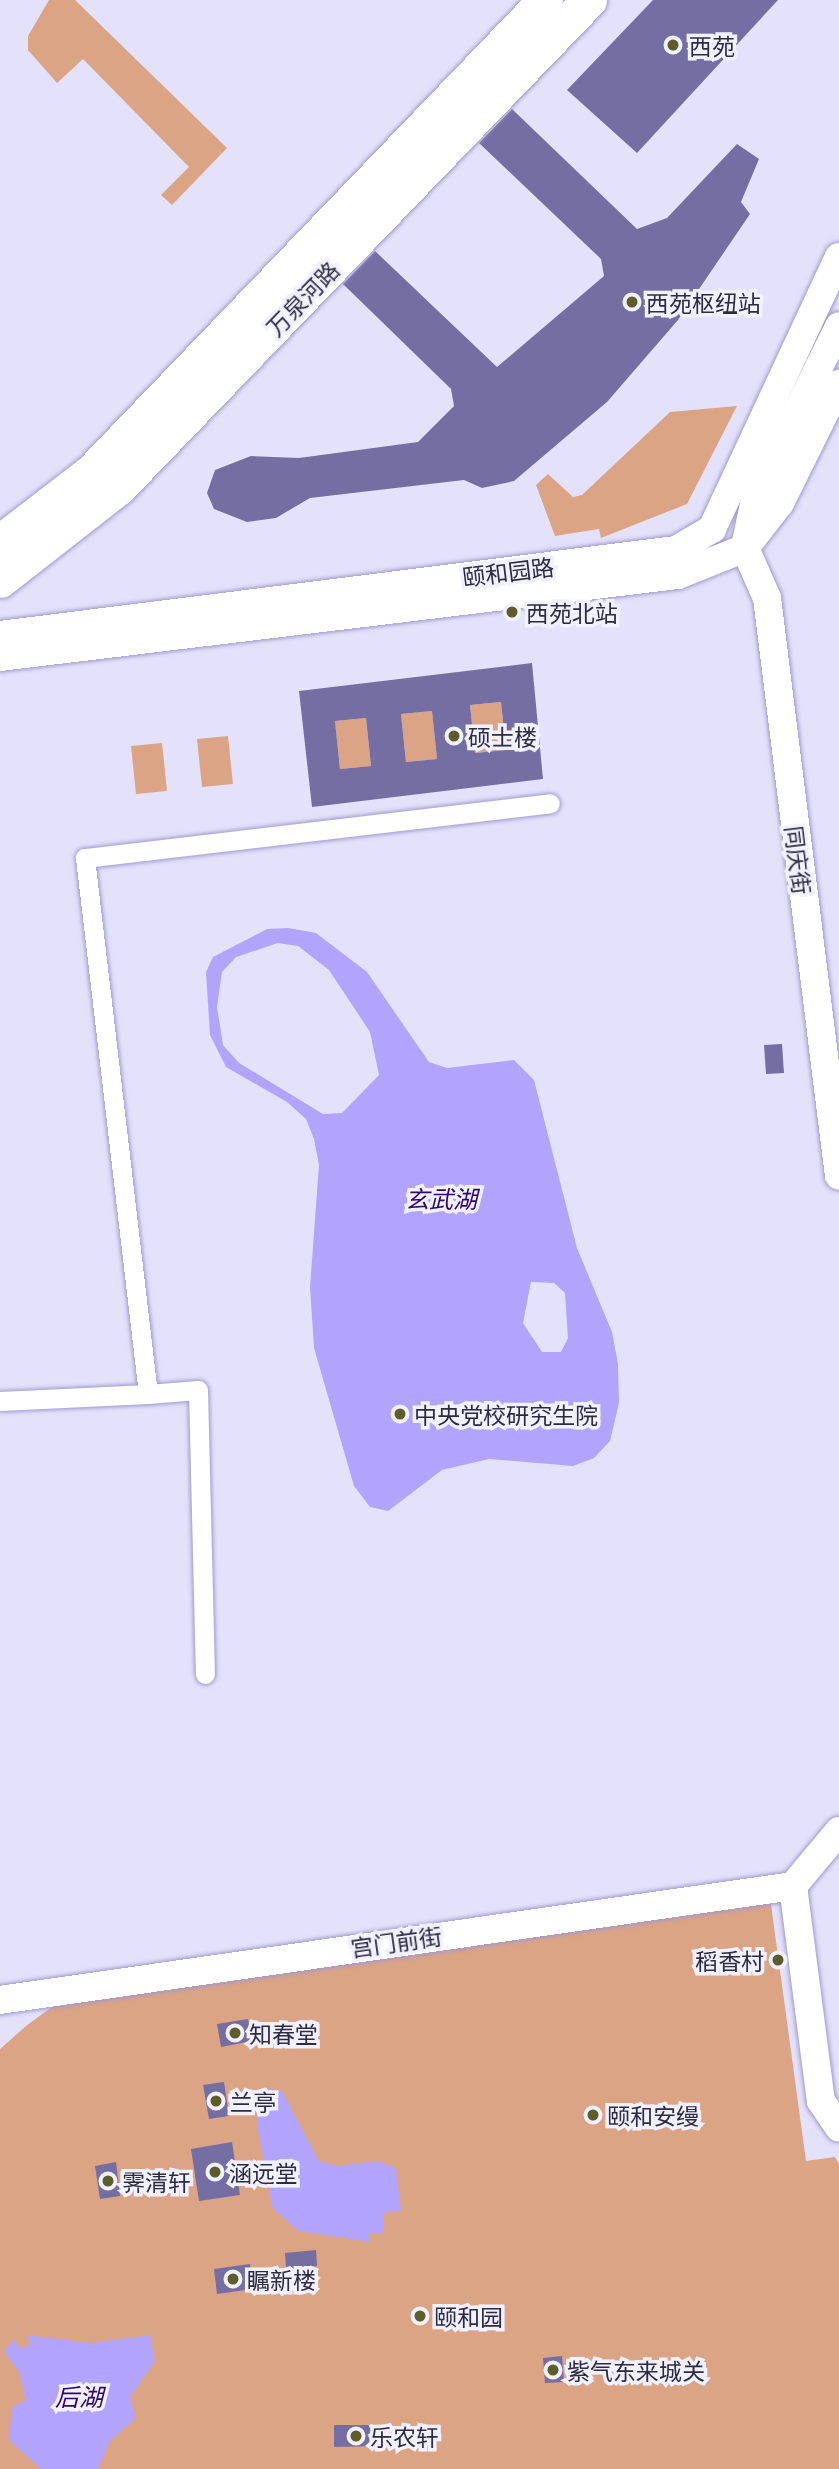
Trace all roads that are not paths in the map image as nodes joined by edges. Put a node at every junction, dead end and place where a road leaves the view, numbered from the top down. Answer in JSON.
{"nodes":[{"id":1,"x":545,"y":0,"type":"edge"},
{"id":2,"x":589,"y":0,"type":"edge"},
{"id":3,"x":839,"y":257,"type":"edge"},
{"id":4,"x":839,"y":326,"type":"edge"},
{"id":5,"x":839,"y":384,"type":"edge"},
{"id":6,"x":712,"y":529,"type":"junction"},
{"id":7,"x":0,"y":542,"type":"edge"},
{"id":8,"x":745,"y":548,"type":"junction"},
{"id":9,"x":0,"y":580,"type":"edge"},
{"id":10,"x":0,"y":635,"type":"edge"},
{"id":11,"x":0,"y":657,"type":"edge"},
{"id":12,"x":550,"y":803,"type":"dead end"},
{"id":13,"x":839,"y":1176,"type":"edge"},
{"id":14,"x":148,"y":1394,"type":"junction"},
{"id":15,"x":0,"y":1401,"type":"edge"},
{"id":16,"x":205,"y":1674,"type":"dead end"},
{"id":17,"x":839,"y":1831,"type":"edge"},
{"id":18,"x":793,"y":1886,"type":"junction"},
{"id":19,"x":0,"y":2000,"type":"edge"},
{"id":20,"x":839,"y":2128,"type":"edge"}],
"edges":[{"from":1,"to":7,"type":"highway","name":"万泉河路"},
{"from":2,"to":9,"type":"highway","name":"万泉河路"},
{"from":3,"to":6,"type":"main road"},
{"from":4,"to":8,"type":"main road"},
{"from":5,"to":8,"type":"main road"},
{"from":6,"to":8,"type":"main road"},
{"from":6,"to":10,"type":"main road","name":"颐和园路"},
{"from":8,"to":11,"type":"main road","name":"颐和园路"},
{"from":8,"to":13,"type":"main road","name":"同庆街"},
{"from":12,"to":14,"type":"street"},
{"from":14,"to":15,"type":"street"},
{"from":14,"to":16,"type":"street"},
{"from":17,"to":18,"type":"main road"},
{"from":18,"to":19,"type":"main road","name":"宫门前街"},
{"from":18,"to":20,"type":"main road"}]}
